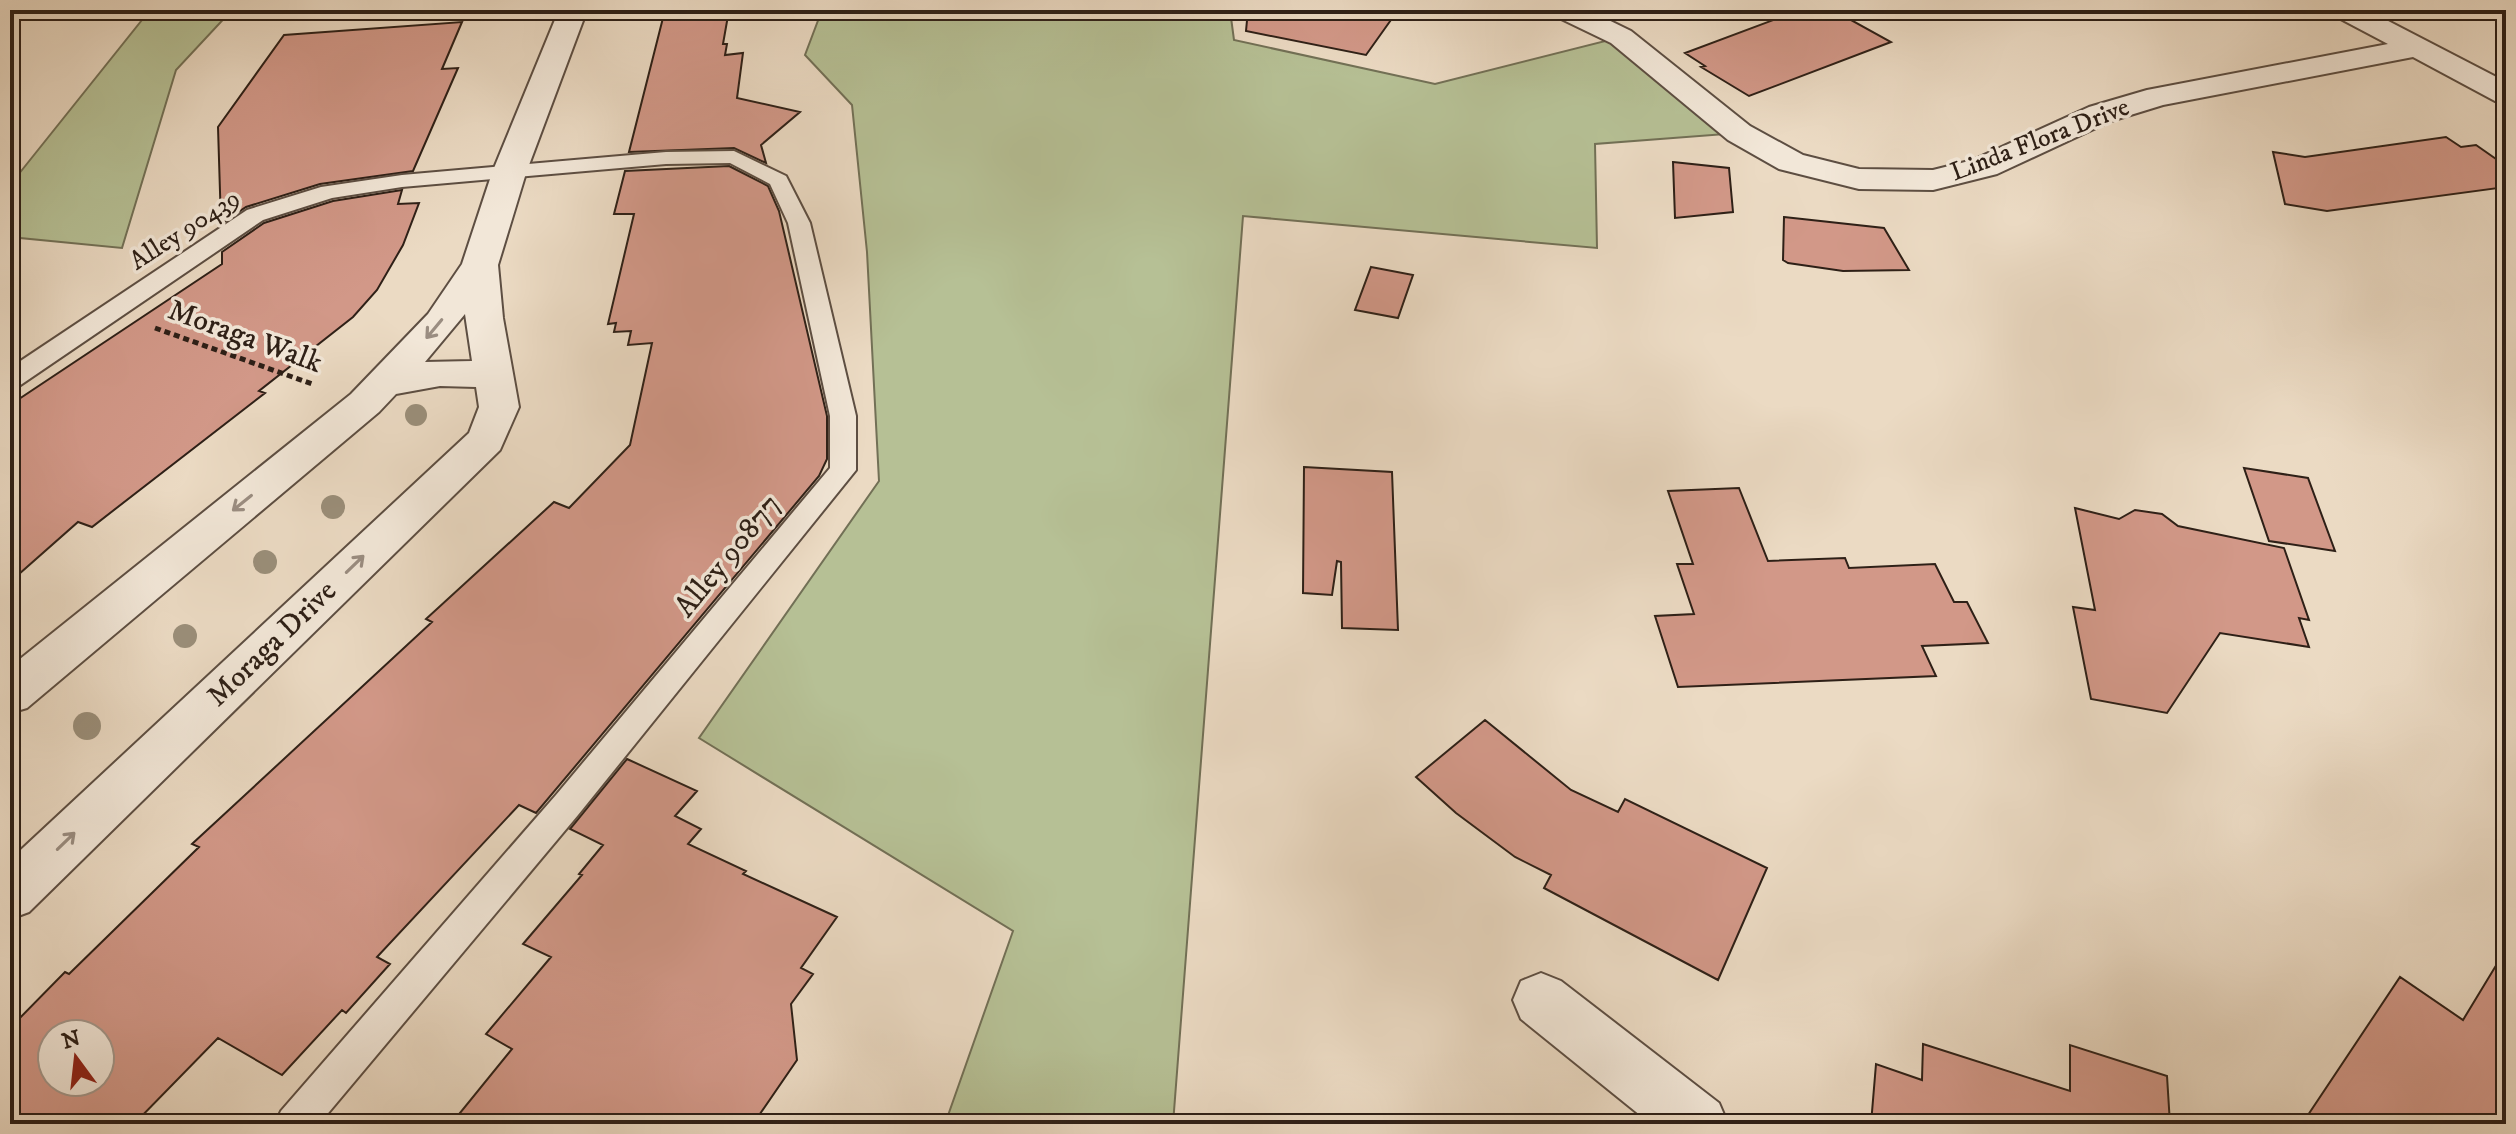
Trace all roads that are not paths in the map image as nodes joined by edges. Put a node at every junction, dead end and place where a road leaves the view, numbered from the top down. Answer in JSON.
{"nodes":[{"id":1,"x":573,"y":10,"type":"edge"},
{"id":2,"x":1565,"y":10,"type":"edge"},
{"id":3,"x":2345,"y":10,"type":"edge"},
{"id":4,"x":2416,"y":48,"type":"junction"},
{"id":5,"x":2506,"y":94,"type":"edge"},
{"id":6,"x":509,"y":173,"type":"junction"},
{"id":7,"x":480,"y":265,"type":"junction"},
{"id":8,"x":494,"y":377,"type":"junction"},
{"id":9,"x":10,"y":380,"type":"edge"},
{"id":10,"x":376,"y":393,"type":"junction"},
{"id":11,"x":10,"y":694,"type":"edge"},
{"id":12,"x":10,"y":895,"type":"edge"},
{"id":13,"x":1541,"y":1000,"type":"dead end"},
{"id":14,"x":294,"y":1124,"type":"edge"},
{"id":15,"x":1698,"y":1124,"type":"edge"}],
"edges":[{"from":1,"to":6,"type":"street","name":"Moraga Drive"},
{"from":2,"to":4,"type":"street","name":"Linda Flora Drive"},
{"from":3,"to":4,"type":"street"},
{"from":4,"to":5,"type":"street"},
{"from":6,"to":7,"type":"street","name":"Moraga Drive"},
{"from":6,"to":9,"type":"lane","name":"Alley 90439"},
{"from":6,"to":14,"type":"lane","name":"Alley 90877"},
{"from":7,"to":8,"type":"street","name":"Moraga Drive"},
{"from":7,"to":10,"type":"street","name":"Moraga Drive","one_way":true},
{"from":8,"to":10,"type":"street","name":"Moraga Drive"},
{"from":12,"to":8,"type":"street","name":"Moraga Drive","one_way":true},
{"from":10,"to":11,"type":"street","name":"Moraga Drive","one_way":true},
{"from":13,"to":15,"type":"street"}]}
